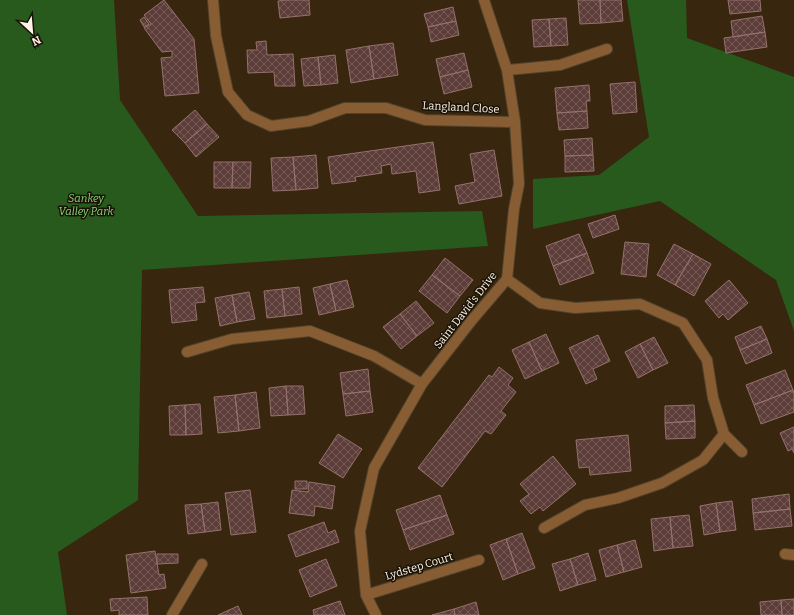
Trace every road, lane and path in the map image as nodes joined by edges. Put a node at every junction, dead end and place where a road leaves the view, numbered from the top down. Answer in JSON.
{"nodes":[{"id":1,"x":213,"y":0,"type":"edge"},
{"id":2,"x":484,"y":0,"type":"edge"},
{"id":3,"x":607,"y":49,"type":"dead end"},
{"id":4,"x":507,"y":70,"type":"junction"},
{"id":5,"x":515,"y":122,"type":"junction"},
{"id":6,"x":507,"y":279,"type":"junction"},
{"id":7,"x":187,"y":352,"type":"dead end"},
{"id":8,"x":422,"y":384,"type":"junction"},
{"id":9,"x":724,"y":434,"type":"junction"},
{"id":10,"x":742,"y":452,"type":"dead end"},
{"id":11,"x":544,"y":528,"type":"dead end"},
{"id":12,"x":479,"y":560,"type":"dead end"},
{"id":13,"x":202,"y":564,"type":"dead end"},
{"id":14,"x":366,"y":595,"type":"junction"},
{"id":15,"x":172,"y":615,"type":"edge"},
{"id":16,"x":376,"y":615,"type":"edge"}],
"edges":[{"from":1,"to":5,"type":"street","name":"Langland Close"},
{"from":2,"to":4,"type":"street","name":"Saint David's Drive"},
{"from":3,"to":4,"type":"street"},
{"from":4,"to":5,"type":"street","name":"Saint David's Drive"},
{"from":5,"to":6,"type":"street","name":"Saint David's Drive"},
{"from":6,"to":8,"type":"street","name":"Saint David's Drive"},
{"from":6,"to":9,"type":"street"},
{"from":7,"to":8,"type":"street"},
{"from":8,"to":14,"type":"street","name":"Saint David's Drive"},
{"from":9,"to":10,"type":"street"},
{"from":9,"to":11,"type":"street"},
{"from":12,"to":14,"type":"street","name":"Lydstep Court"},
{"from":13,"to":15,"type":"street"},
{"from":14,"to":16,"type":"street","name":"Saint David's Drive"}]}
